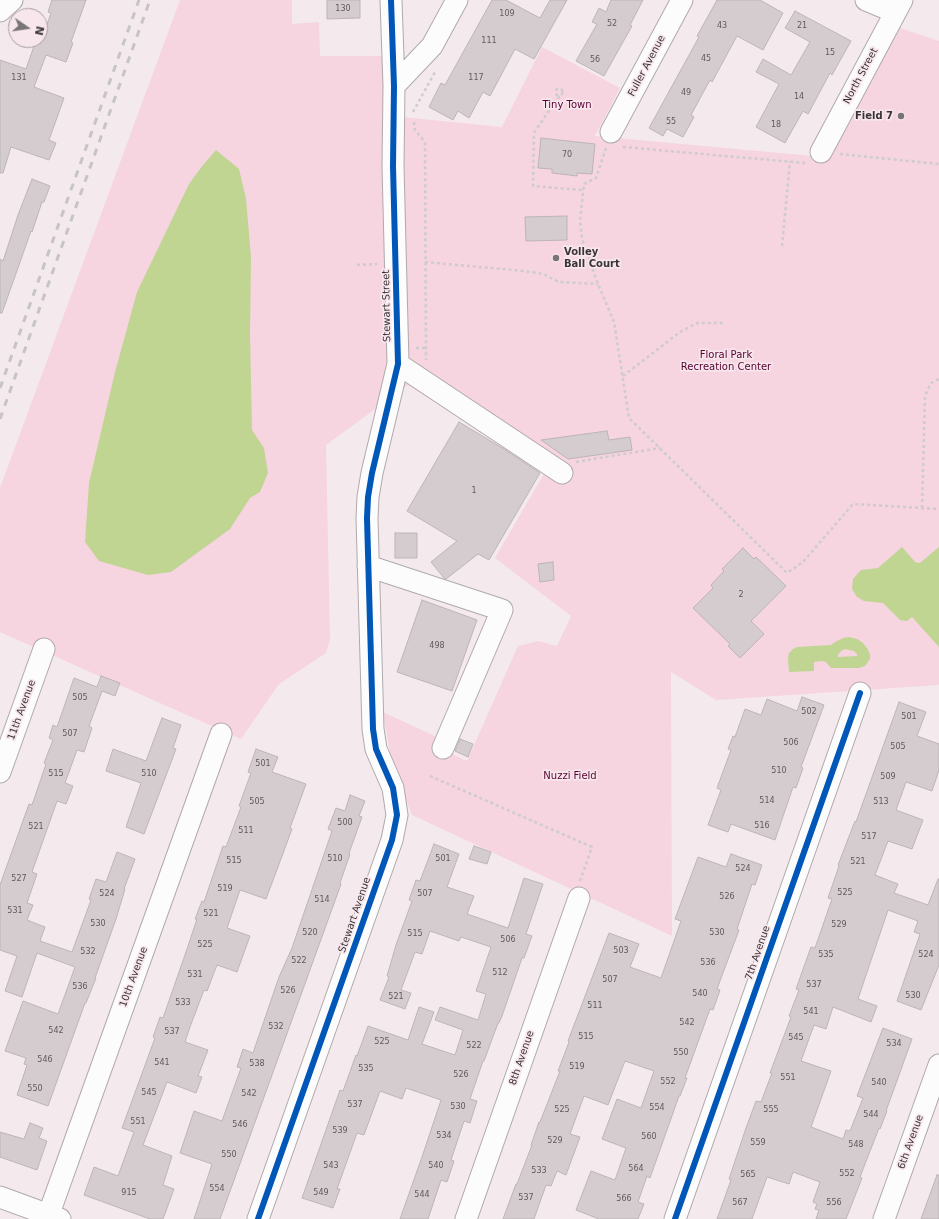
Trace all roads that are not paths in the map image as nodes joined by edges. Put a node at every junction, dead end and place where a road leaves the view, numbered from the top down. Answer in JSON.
{"nodes":[{"id":1,"x":12,"y":0,"type":"edge"},
{"id":2,"x":391,"y":0,"type":"edge"},
{"id":3,"x":457,"y":0,"type":"edge"},
{"id":4,"x":682,"y":0,"type":"edge"},
{"id":5,"x":866,"y":0,"type":"edge"},
{"id":6,"x":898,"y":6,"type":"edge"},
{"id":7,"x":0,"y":11,"type":"edge"},
{"id":8,"x":394,"y":86,"type":"junction"},
{"id":9,"x":617,"y":139,"type":"road end"},
{"id":10,"x":821,"y":152,"type":"road end"},
{"id":11,"x":398,"y":364,"type":"junction"},
{"id":12,"x":565,"y":468,"type":"road end"},
{"id":13,"x":368,"y":566,"type":"junction"},
{"id":14,"x":370,"y":608,"type":"joint"},
{"id":15,"x":44,"y":649,"type":"dead end"},
{"id":16,"x":860,"y":693,"type":"dead end"},
{"id":17,"x":221,"y":734,"type":"dead end"},
{"id":18,"x":444,"y":748,"type":"dead end"},
{"id":19,"x":0,"y":772,"type":"edge"},
{"id":20,"x":579,"y":898,"type":"road end"},
{"id":21,"x":939,"y":1065,"type":"edge"},
{"id":22,"x":0,"y":1197,"type":"edge"},
{"id":23,"x":52,"y":1218,"type":"edge"},
{"id":24,"x":258,"y":1219,"type":"edge"},
{"id":25,"x":466,"y":1219,"type":"edge"},
{"id":26,"x":675,"y":1219,"type":"edge"},
{"id":27,"x":884,"y":1219,"type":"edge"}],
"edges":[{"from":1,"to":7,"type":"street"},
{"from":2,"to":8,"type":"street","name":"Stewart Street"},
{"from":3,"to":8,"type":"street"},
{"from":4,"to":9,"type":"street","name":"Fuller Avenue"},
{"from":5,"to":6,"type":"street"},
{"from":6,"to":10,"type":"street","name":"North Street"},
{"from":8,"to":11,"type":"street","name":"Stewart Street"},
{"from":11,"to":12,"type":"street"},
{"from":11,"to":13,"type":"street","name":"Stewart Street"},
{"from":13,"to":14,"type":"street","name":"Stewart Street"},
{"from":13,"to":18,"type":"street"},
{"from":14,"to":24,"type":"street","name":"Stewart Avenue"},
{"from":15,"to":19,"type":"street","name":"11th Avenue"},
{"from":16,"to":26,"type":"street","name":"7th Avenue"},
{"from":17,"to":23,"type":"street","name":"10th Avenue"},
{"from":20,"to":25,"type":"street","name":"8th Avenue"},
{"from":21,"to":27,"type":"street","name":"6th Avenue"},
{"from":22,"to":23,"type":"street"}]}
